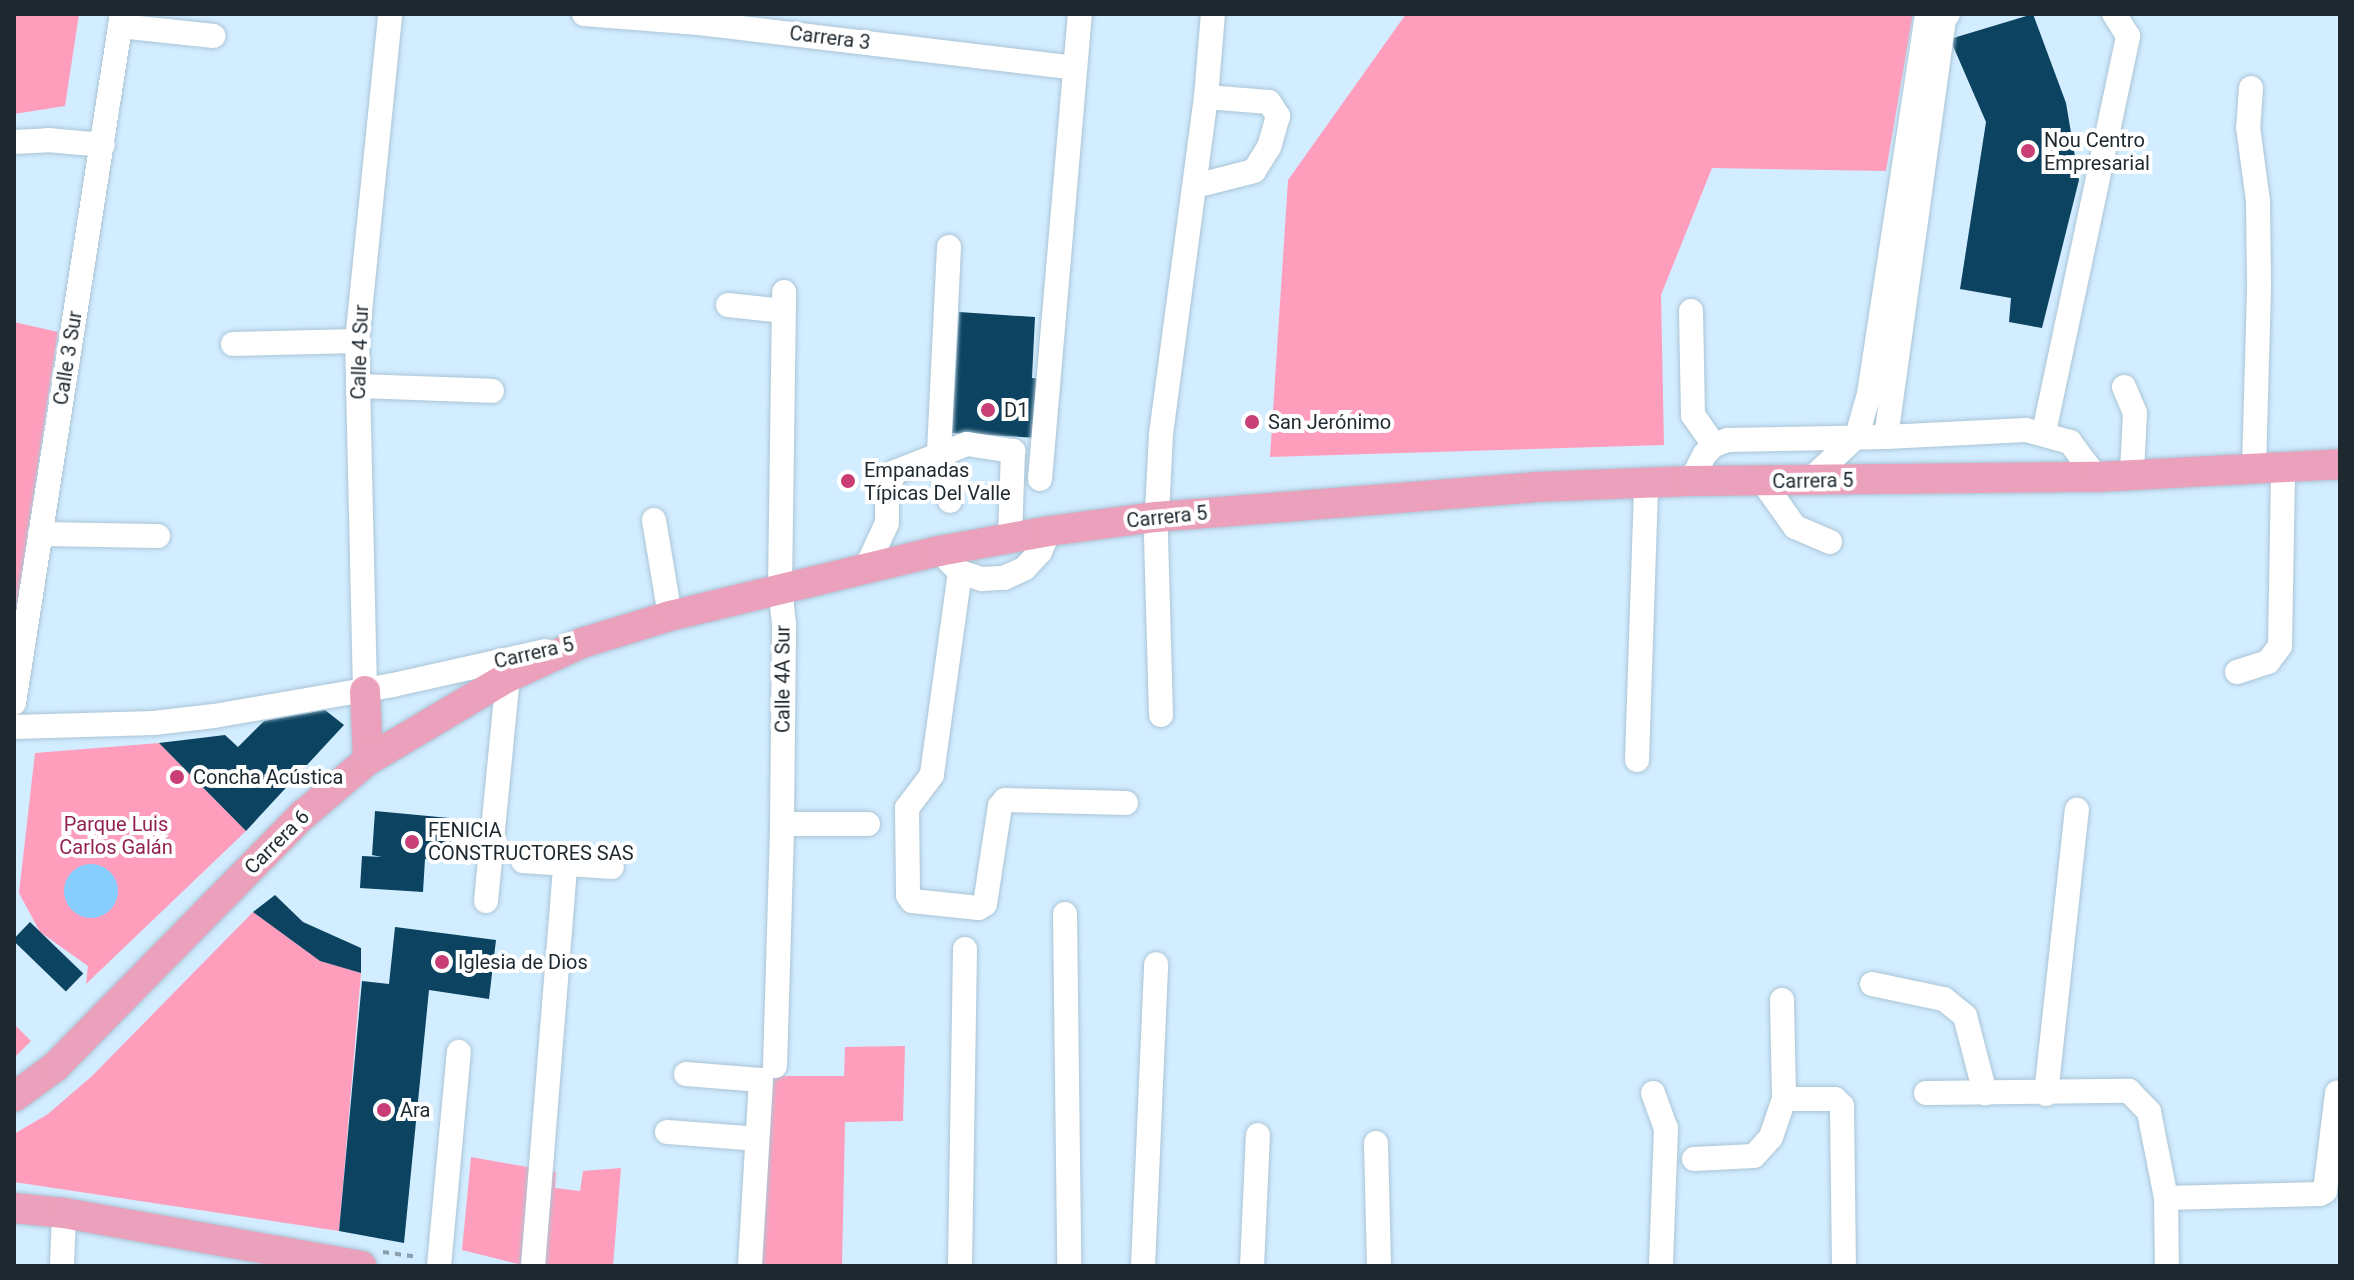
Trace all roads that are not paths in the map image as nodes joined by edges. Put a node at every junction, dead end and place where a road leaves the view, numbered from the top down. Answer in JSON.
{"nodes":[{"id":1,"x":390,"y":14,"type":"edge"},
{"id":2,"x":584,"y":14,"type":"edge"},
{"id":3,"x":1080,"y":14,"type":"edge"},
{"id":4,"x":1213,"y":14,"type":"edge"},
{"id":5,"x":1927,"y":14,"type":"edge"},
{"id":6,"x":1948,"y":14,"type":"edge"},
{"id":7,"x":2114,"y":14,"type":"edge"},
{"id":8,"x":700,"y":18,"type":"edge"},
{"id":9,"x":121,"y":20,"type":"edge"},
{"id":10,"x":737,"y":21,"type":"edge"},
{"id":11,"x":213,"y":36,"type":"dead end"},
{"id":12,"x":1075,"y":68,"type":"junction"},
{"id":13,"x":2251,"y":88,"type":"dead end"},
{"id":14,"x":1206,"y":97,"type":"junction"},
{"id":15,"x":14,"y":142,"type":"edge"},
{"id":16,"x":103,"y":145,"type":"junction"},
{"id":17,"x":1195,"y":186,"type":"junction"},
{"id":18,"x":949,"y":247,"type":"dead end"},
{"id":19,"x":728,"y":305,"type":"dead end"},
{"id":20,"x":1691,"y":311,"type":"dead end"},
{"id":21,"x":357,"y":341,"type":"junction"},
{"id":22,"x":233,"y":344,"type":"dead end"},
{"id":23,"x":358,"y":386,"type":"junction"},
{"id":24,"x":2124,"y":387,"type":"dead end"},
{"id":25,"x":492,"y":391,"type":"dead end"},
{"id":26,"x":2044,"y":432,"type":"junction"},
{"id":27,"x":1857,"y":436,"type":"junction"},
{"id":28,"x":1886,"y":437,"type":"junction"},
{"id":29,"x":1714,"y":445,"type":"junction"},
{"id":30,"x":939,"y":453,"type":"junction"},
{"id":31,"x":2340,"y":464,"type":"edge"},
{"id":32,"x":2269,"y":468,"type":"junction"},
{"id":33,"x":2132,"y":473,"type":"junction"},
{"id":34,"x":2096,"y":477,"type":"junction"},
{"id":35,"x":1040,"y":479,"type":"dead end"},
{"id":36,"x":1691,"y":481,"type":"junction"},
{"id":37,"x":1809,"y":481,"type":"junction"},
{"id":38,"x":1646,"y":482,"type":"junction"},
{"id":39,"x":1763,"y":482,"type":"junction"},
{"id":40,"x":950,"y":501,"type":"dead end"},
{"id":41,"x":1156,"y":517,"type":"junction"},
{"id":42,"x":654,"y":520,"type":"dead end"},
{"id":43,"x":1049,"y":531,"type":"junction"},
{"id":44,"x":40,"y":534,"type":"junction"},
{"id":45,"x":158,"y":536,"type":"dead end"},
{"id":46,"x":1010,"y":537,"type":"junction"},
{"id":47,"x":1830,"y":542,"type":"dead end"},
{"id":48,"x":939,"y":551,"type":"junction"},
{"id":49,"x":867,"y":566,"type":"junction"},
{"id":50,"x":960,"y":572,"type":"junction"},
{"id":51,"x":780,"y":588,"type":"junction"},
{"id":52,"x":670,"y":616,"type":"junction"},
{"id":53,"x":582,"y":643,"type":"junction"},
{"id":54,"x":2237,"y":672,"type":"dead end"},
{"id":55,"x":508,"y":677,"type":"junction"},
{"id":56,"x":365,"y":691,"type":"junction"},
{"id":57,"x":14,"y":703,"type":"edge"},
{"id":58,"x":1161,"y":715,"type":"dead end"},
{"id":59,"x":14,"y":727,"type":"edge"},
{"id":60,"x":368,"y":760,"type":"junction"},
{"id":61,"x":1637,"y":760,"type":"dead end"},
{"id":62,"x":1126,"y":803,"type":"dead end"},
{"id":63,"x":2077,"y":810,"type":"dead end"},
{"id":64,"x":782,"y":824,"type":"junction"},
{"id":65,"x":868,"y":824,"type":"dead end"},
{"id":66,"x":523,"y":861,"type":"dead end"},
{"id":67,"x":565,"y":865,"type":"junction"},
{"id":68,"x":612,"y":867,"type":"dead end"},
{"id":69,"x":486,"y":901,"type":"dead end"},
{"id":70,"x":1065,"y":914,"type":"dead end"},
{"id":71,"x":965,"y":949,"type":"dead end"},
{"id":72,"x":1156,"y":964,"type":"dead end"},
{"id":73,"x":1872,"y":984,"type":"dead end"},
{"id":74,"x":1782,"y":1000,"type":"dead end"},
{"id":75,"x":459,"y":1052,"type":"dead end"},
{"id":76,"x":768,"y":1073,"type":"junction"},
{"id":77,"x":686,"y":1074,"type":"dead end"},
{"id":78,"x":1653,"y":1093,"type":"dead end"},
{"id":79,"x":1926,"y":1093,"type":"dead end"},
{"id":80,"x":1985,"y":1093,"type":"junction"},
{"id":81,"x":2337,"y":1093,"type":"dead end"},
{"id":82,"x":2046,"y":1094,"type":"junction"},
{"id":83,"x":14,"y":1097,"type":"edge"},
{"id":84,"x":1784,"y":1099,"type":"junction"},
{"id":85,"x":667,"y":1132,"type":"dead end"},
{"id":86,"x":1258,"y":1135,"type":"dead end"},
{"id":87,"x":757,"y":1139,"type":"junction"},
{"id":88,"x":1376,"y":1143,"type":"dead end"},
{"id":89,"x":1694,"y":1159,"type":"dead end"},
{"id":90,"x":2166,"y":1198,"type":"junction"},
{"id":91,"x":14,"y":1208,"type":"edge"},
{"id":92,"x":64,"y":1213,"type":"junction"},
{"id":93,"x":62,"y":1266,"type":"edge"},
{"id":94,"x":360,"y":1266,"type":"edge"},
{"id":95,"x":439,"y":1266,"type":"edge"},
{"id":96,"x":533,"y":1266,"type":"edge"},
{"id":97,"x":750,"y":1266,"type":"edge"},
{"id":98,"x":960,"y":1266,"type":"edge"},
{"id":99,"x":1069,"y":1266,"type":"edge"},
{"id":100,"x":1143,"y":1266,"type":"edge"},
{"id":101,"x":1252,"y":1266,"type":"edge"},
{"id":102,"x":1379,"y":1266,"type":"edge"},
{"id":103,"x":1661,"y":1266,"type":"edge"},
{"id":104,"x":1844,"y":1266,"type":"edge"},
{"id":105,"x":2167,"y":1266,"type":"edge"}],
"edges":[{"from":1,"to":21,"type":"street","name":"Calle 4 Sur"},
{"from":2,"to":8,"type":"street","name":"Carrera 3"},
{"from":3,"to":12,"type":"street"},
{"from":4,"to":14,"type":"street"},
{"from":5,"to":27,"type":"street"},
{"from":6,"to":28,"type":"street"},
{"from":7,"to":26,"type":"street"},
{"from":8,"to":10,"type":"street","name":"Carrera 3"},
{"from":9,"to":11,"type":"street"},
{"from":9,"to":16,"type":"street","name":"Calle 3 Sur"},
{"from":10,"to":12,"type":"street","name":"Carrera 3"},
{"from":12,"to":35,"type":"street"},
{"from":13,"to":32,"type":"street"},
{"from":14,"to":17,"type":"street"},
{"from":14,"to":17,"type":"street"},
{"from":15,"to":16,"type":"street"},
{"from":16,"to":44,"type":"street","name":"Calle 3 Sur"},
{"from":17,"to":41,"type":"street"},
{"from":18,"to":30,"type":"street"},
{"from":19,"to":51,"type":"street","name":"Calle 4A Sur"},
{"from":20,"to":29,"type":"street"},
{"from":21,"to":22,"type":"street"},
{"from":21,"to":23,"type":"street","name":"Calle 4 Sur"},
{"from":23,"to":25,"type":"street"},
{"from":23,"to":56,"type":"street","name":"Calle 4 Sur"},
{"from":24,"to":33,"type":"street"},
{"from":26,"to":28,"type":"street"},
{"from":26,"to":34,"type":"street"},
{"from":27,"to":28,"type":"street"},
{"from":27,"to":29,"type":"street"},
{"from":27,"to":37,"type":"street"},
{"from":29,"to":36,"type":"street"},
{"from":30,"to":40,"type":"street"},
{"from":30,"to":46,"type":"street"},
{"from":30,"to":49,"type":"street"},
{"from":31,"to":32,"type":"main road","name":"Carrera 5"},
{"from":32,"to":33,"type":"main road","name":"Carrera 5"},
{"from":32,"to":54,"type":"street"},
{"from":33,"to":34,"type":"main road","name":"Carrera 5"},
{"from":34,"to":37,"type":"main road","name":"Carrera 5"},
{"from":36,"to":38,"type":"main road","name":"Carrera 5"},
{"from":36,"to":39,"type":"main road","name":"Carrera 5"},
{"from":37,"to":39,"type":"main road","name":"Carrera 5"},
{"from":38,"to":41,"type":"main road","name":"Carrera 5"},
{"from":38,"to":61,"type":"street"},
{"from":39,"to":47,"type":"street"},
{"from":41,"to":43,"type":"main road","name":"Carrera 5"},
{"from":41,"to":58,"type":"street"},
{"from":42,"to":52,"type":"street"},
{"from":43,"to":46,"type":"main road","name":"Carrera 5"},
{"from":43,"to":50,"type":"street"},
{"from":44,"to":45,"type":"street"},
{"from":44,"to":57,"type":"street","name":"Calle 3 Sur"},
{"from":46,"to":48,"type":"main road","name":"Carrera 5"},
{"from":48,"to":49,"type":"main road","name":"Carrera 5"},
{"from":48,"to":50,"type":"street"},
{"from":49,"to":51,"type":"main road","name":"Carrera 5"},
{"from":50,"to":62,"type":"street"},
{"from":51,"to":52,"type":"main road","name":"Carrera 5"},
{"from":51,"to":64,"type":"street","name":"Calle 4A Sur"},
{"from":52,"to":53,"type":"main road","name":"Carrera 5"},
{"from":53,"to":55,"type":"main road","name":"Carrera 6"},
{"from":53,"to":56,"type":"street","name":"Carrera 5"},
{"from":55,"to":60,"type":"main road","name":"Carrera 6"},
{"from":55,"to":69,"type":"street"},
{"from":56,"to":59,"type":"street","name":"Carrera 5"},
{"from":56,"to":60,"type":"main road"},
{"from":60,"to":83,"type":"main road","name":"Carrera 6"},
{"from":63,"to":82,"type":"street"},
{"from":64,"to":65,"type":"street"},
{"from":64,"to":76,"type":"street","name":"Calle 4A Sur"},
{"from":66,"to":67,"type":"street"},
{"from":67,"to":68,"type":"street"},
{"from":67,"to":96,"type":"street"},
{"from":70,"to":99,"type":"street"},
{"from":71,"to":98,"type":"street"},
{"from":72,"to":100,"type":"street"},
{"from":73,"to":80,"type":"street"},
{"from":74,"to":84,"type":"street"},
{"from":75,"to":95,"type":"street"},
{"from":76,"to":77,"type":"street"},
{"from":76,"to":87,"type":"street","name":"Calle 4A Sur"},
{"from":78,"to":103,"type":"street"},
{"from":79,"to":80,"type":"street"},
{"from":80,"to":82,"type":"street"},
{"from":81,"to":90,"type":"street"},
{"from":82,"to":90,"type":"street"},
{"from":84,"to":89,"type":"street"},
{"from":84,"to":104,"type":"street"},
{"from":85,"to":87,"type":"street"},
{"from":86,"to":101,"type":"street"},
{"from":87,"to":97,"type":"street","name":"Calle 4A Sur"},
{"from":88,"to":102,"type":"street"},
{"from":90,"to":105,"type":"street"},
{"from":91,"to":92,"type":"main road"},
{"from":92,"to":93,"type":"street"},
{"from":92,"to":94,"type":"main road"}]}
